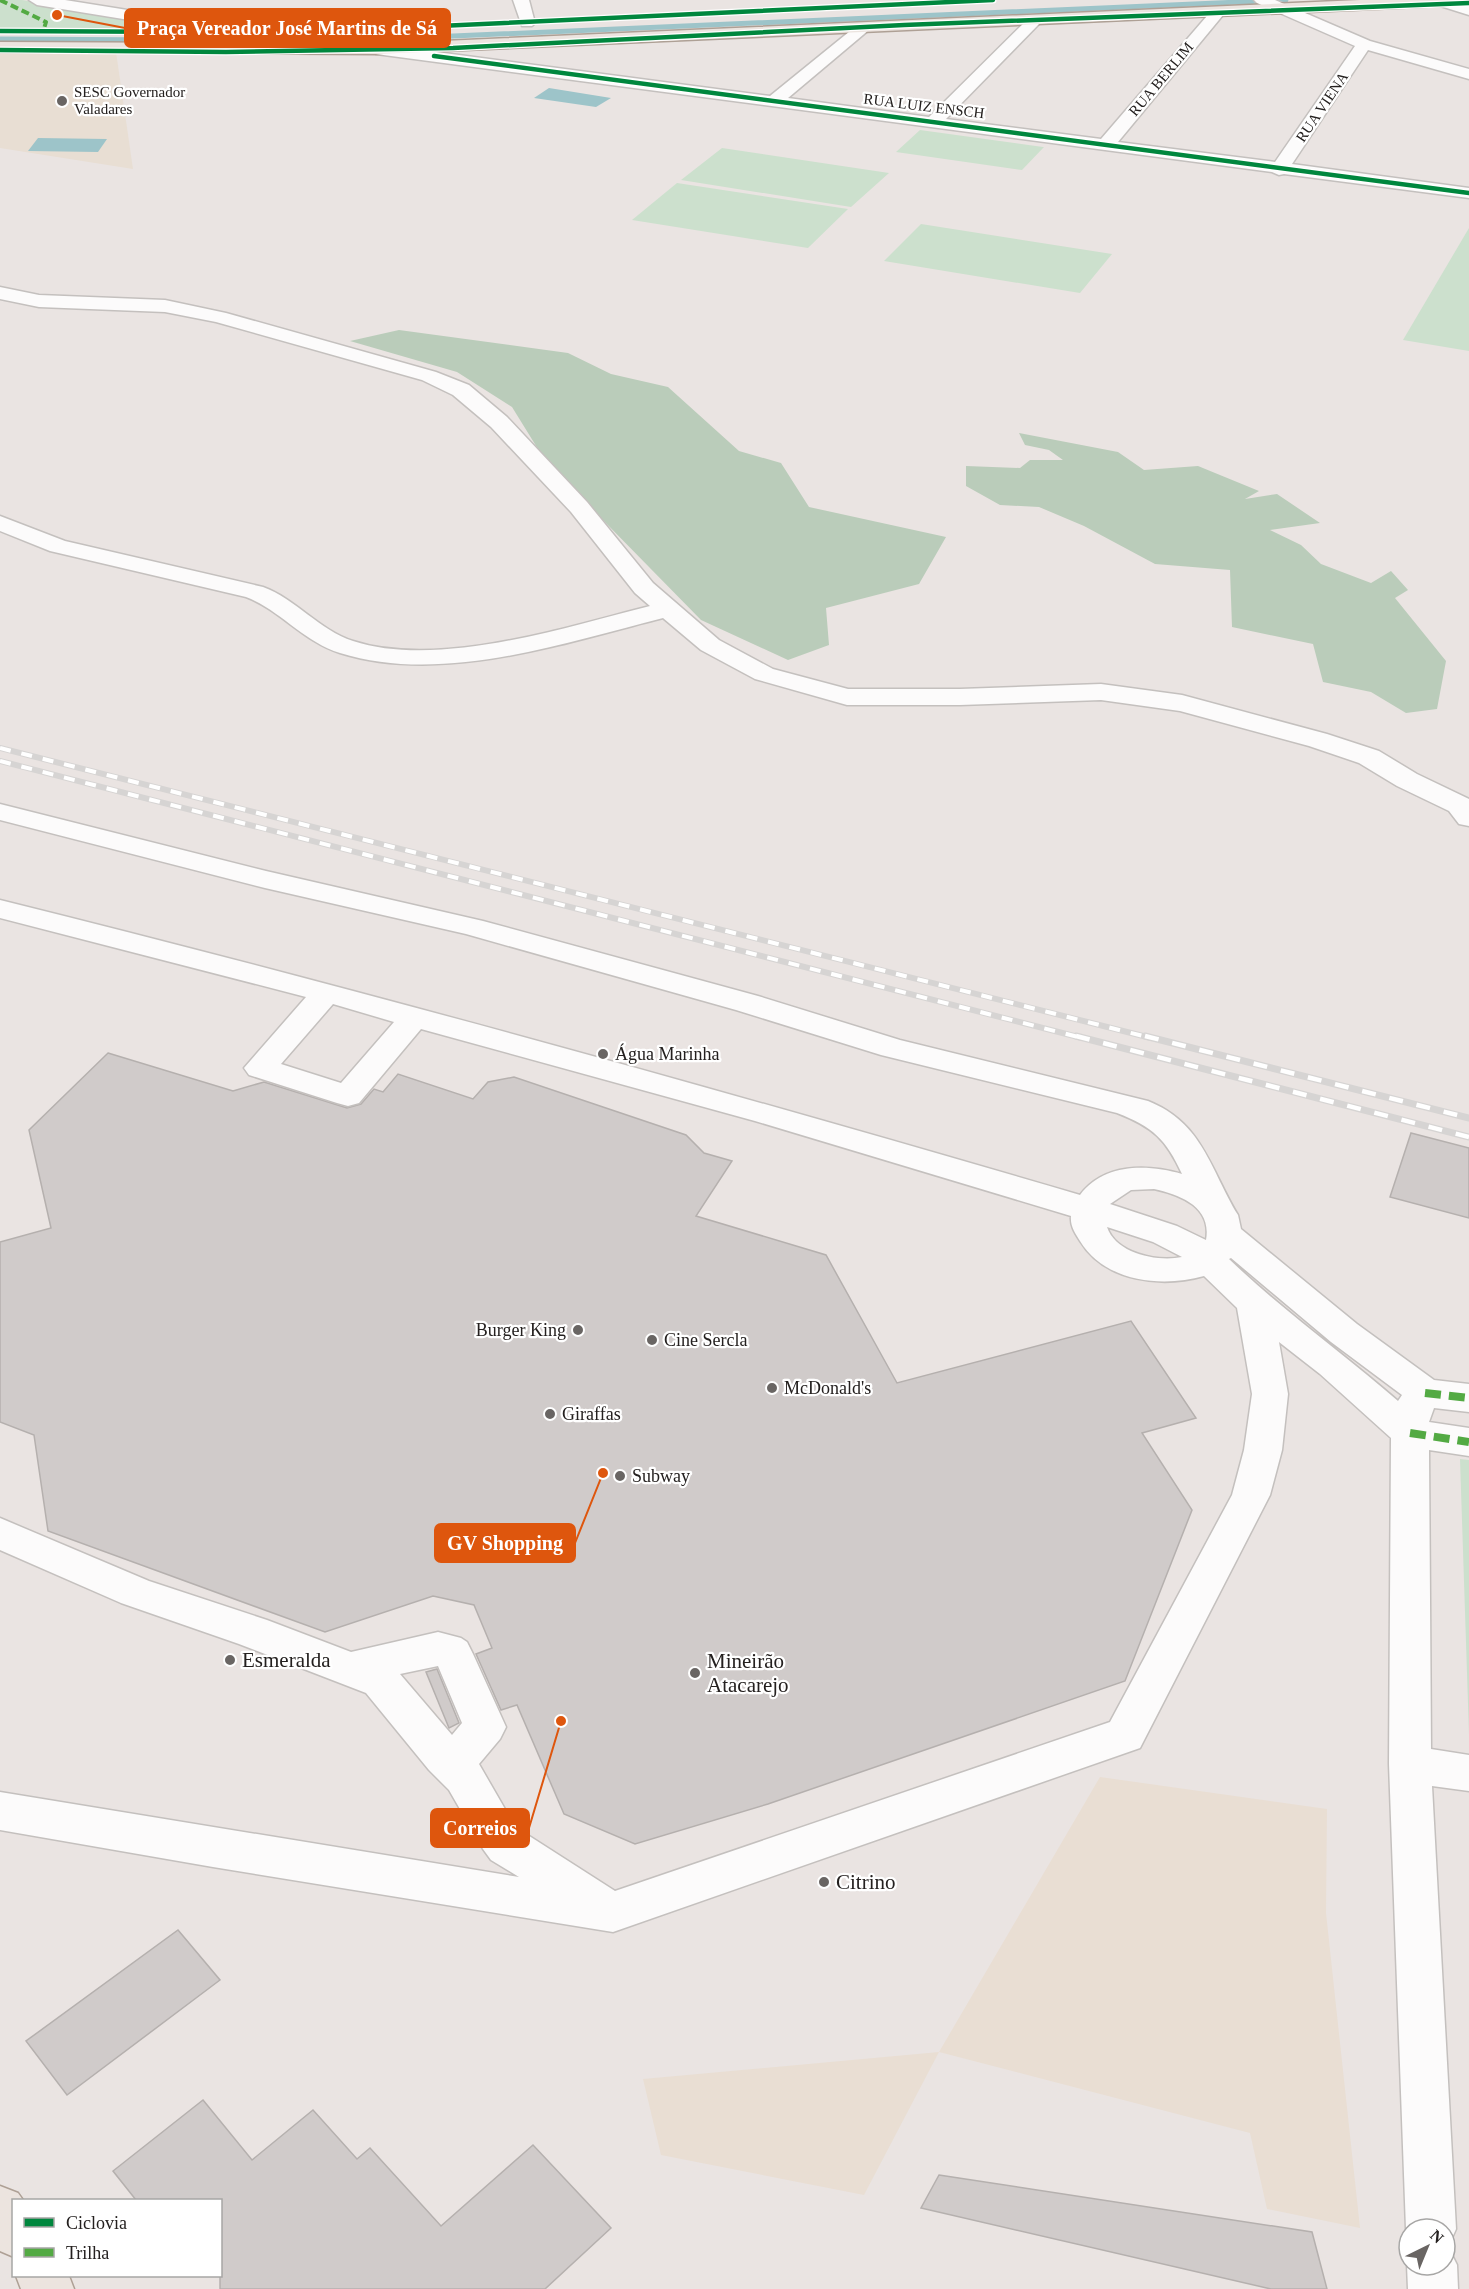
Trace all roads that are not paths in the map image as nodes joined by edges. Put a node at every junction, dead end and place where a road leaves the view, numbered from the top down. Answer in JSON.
{"nodes":[{"id":1,"x":37,"y":0,"type":"edge"},
{"id":2,"x":521,"y":0,"type":"edge"},
{"id":3,"x":1120,"y":0,"type":"edge"},
{"id":4,"x":1262,"y":0,"type":"edge"},
{"id":5,"x":1461,"y":0,"type":"edge"},
{"id":6,"x":1096,"y":1,"type":"edge"},
{"id":7,"x":1439,"y":1,"type":"edge"},
{"id":8,"x":1013,"y":4,"type":"dead end"},
{"id":9,"x":1279,"y":8,"type":"junction"},
{"id":10,"x":1469,"y":10,"type":"edge"},
{"id":11,"x":1218,"y":12,"type":"junction"},
{"id":12,"x":1036,"y":19,"type":"junction"},
{"id":13,"x":527,"y":23,"type":"junction"},
{"id":14,"x":865,"y":26,"type":"junction"},
{"id":15,"x":0,"y":32,"type":"edge"},
{"id":16,"x":240,"y":33,"type":"junction"},
{"id":17,"x":1364,"y":44,"type":"junction"},
{"id":18,"x":0,"y":47,"type":"edge"},
{"id":19,"x":376,"y":49,"type":"junction"},
{"id":20,"x":1469,"y":74,"type":"edge"},
{"id":21,"x":773,"y":102,"type":"junction"},
{"id":22,"x":933,"y":122,"type":"junction"},
{"id":23,"x":1105,"y":146,"type":"junction"},
{"id":24,"x":1279,"y":170,"type":"junction"},
{"id":25,"x":1464,"y":173,"type":"dead end"},
{"id":26,"x":1461,"y":192,"type":"edge"},
{"id":27,"x":0,"y":293,"type":"edge"},
{"id":28,"x":0,"y":523,"type":"edge"},
{"id":29,"x":668,"y":609,"type":"junction"},
{"id":30,"x":2,"y":814,"type":"edge"},
{"id":31,"x":1469,"y":818,"type":"edge"},
{"id":32,"x":0,"y":909,"type":"edge"},
{"id":33,"x":326,"y":993,"type":"junction"},
{"id":34,"x":414,"y":1018,"type":"junction"},
{"id":35,"x":1088,"y":1209,"type":"junction"},
{"id":36,"x":1215,"y":1232,"type":"junction"},
{"id":37,"x":1254,"y":1304,"type":"junction"},
{"id":38,"x":1425,"y":1393,"type":"junction"},
{"id":39,"x":1469,"y":1398,"type":"edge"},
{"id":40,"x":1410,"y":1433,"type":"junction"},
{"id":41,"x":1469,"y":1442,"type":"edge"},
{"id":42,"x":0,"y":1533,"type":"edge"},
{"id":43,"x":351,"y":1669,"type":"junction"},
{"id":44,"x":1410,"y":1764,"type":"junction"},
{"id":45,"x":452,"y":1765,"type":"junction"},
{"id":46,"x":1469,"y":1773,"type":"edge"},
{"id":47,"x":0,"y":1811,"type":"edge"},
{"id":48,"x":613,"y":1912,"type":"junction"},
{"id":49,"x":0,"y":2210,"type":"edge"},
{"id":50,"x":1430,"y":2217,"type":"edge"},
{"id":51,"x":12,"y":2229,"type":"edge"}],
"edges":[{"from":1,"to":16,"type":"street"},
{"from":2,"to":13,"type":"street"},
{"from":3,"to":6,"type":"main road"},
{"from":4,"to":9,"type":"street"},
{"from":5,"to":7,"type":"main road"},
{"from":7,"to":9,"type":"main road"},
{"from":7,"to":10,"type":"street"},
{"from":8,"to":13,"type":"main road"},
{"from":9,"to":11,"type":"main road"},
{"from":9,"to":17,"type":"street"},
{"from":11,"to":12,"type":"main road"},
{"from":11,"to":23,"type":"street","name":"RUA BERLIM"},
{"from":12,"to":14,"type":"main road"},
{"from":12,"to":22,"type":"street"},
{"from":13,"to":16,"type":"main road"},
{"from":14,"to":19,"type":"main road"},
{"from":14,"to":21,"type":"street"},
{"from":15,"to":16,"type":"main road"},
{"from":17,"to":20,"type":"street"},
{"from":17,"to":24,"type":"street","name":"RUA VIENA"},
{"from":18,"to":19,"type":"main road"},
{"from":19,"to":21,"type":"street","name":"RUA LUIZ ENSCH"},
{"from":21,"to":22,"type":"street","name":"RUA LUIZ ENSCH"},
{"from":22,"to":23,"type":"street","name":"RUA LUIZ ENSCH"},
{"from":23,"to":24,"type":"street","name":"RUA LUIZ ENSCH"},
{"from":24,"to":26,"type":"street","name":"RUA LUIZ ENSCH"},
{"from":25,"to":26,"type":"street"},
{"from":27,"to":29,"type":"street"},
{"from":28,"to":29,"type":"street"},
{"from":29,"to":31,"type":"street"},
{"from":30,"to":36,"type":"street"},
{"from":32,"to":33,"type":"street"},
{"from":33,"to":34,"type":"street"},
{"from":33,"to":34,"type":"street"},
{"from":34,"to":35,"type":"street"},
{"from":35,"to":36,"type":"street"},
{"from":35,"to":36,"type":"street"},
{"from":36,"to":37,"type":"street"},
{"from":36,"to":38,"type":"street"},
{"from":37,"to":40,"type":"street"},
{"from":37,"to":48,"type":"street"},
{"from":38,"to":39,"type":"street"},
{"from":38,"to":40,"type":"street"},
{"from":40,"to":41,"type":"street"},
{"from":40,"to":44,"type":"street"},
{"from":42,"to":43,"type":"street"},
{"from":43,"to":45,"type":"street"},
{"from":43,"to":45,"type":"street"},
{"from":44,"to":46,"type":"street"},
{"from":44,"to":50,"type":"street"},
{"from":45,"to":48,"type":"street"},
{"from":47,"to":48,"type":"street"},
{"from":49,"to":51,"type":"main road"}]}
